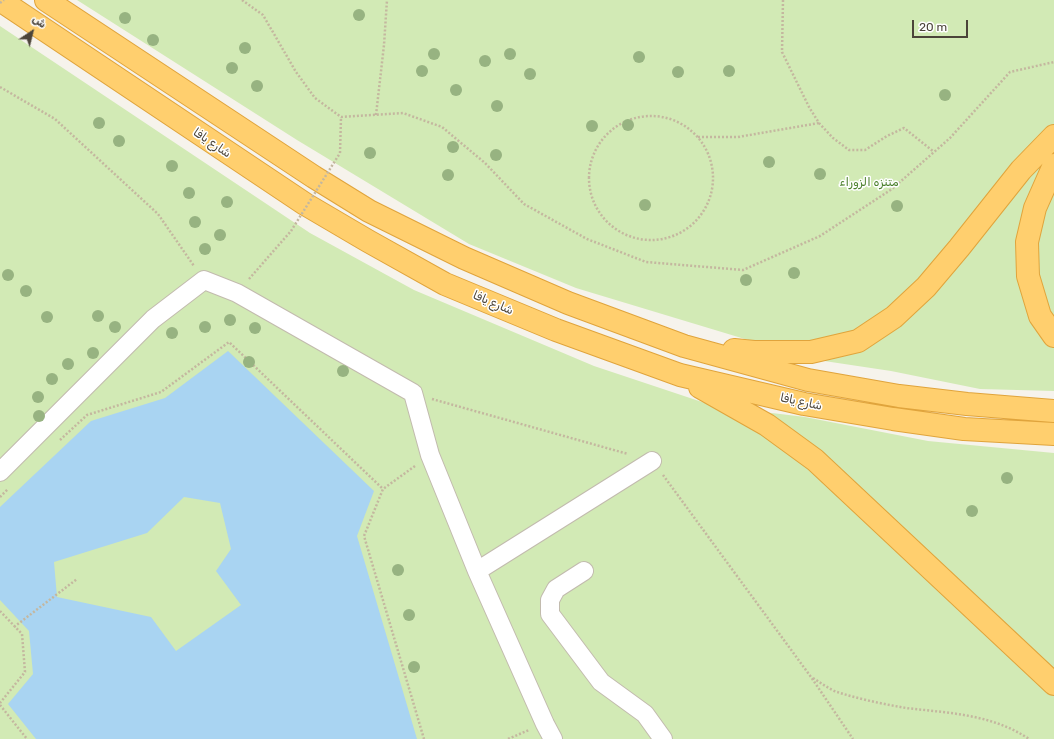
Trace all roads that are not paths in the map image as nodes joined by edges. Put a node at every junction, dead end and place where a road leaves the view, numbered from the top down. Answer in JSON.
{"nodes":[{"id":1,"x":46,"y":0,"type":"edge"},
{"id":2,"x":0,"y":2,"type":"edge"},
{"id":3,"x":1054,"y":136,"type":"edge"},
{"id":4,"x":1054,"y":166,"type":"edge"},
{"id":5,"x":1054,"y":336,"type":"edge"},
{"id":6,"x":684,"y":346,"type":"junction"},
{"id":7,"x":680,"y":375,"type":"junction"},
{"id":8,"x":1054,"y":411,"type":"edge"},
{"id":9,"x":1054,"y":434,"type":"edge"},
{"id":10,"x":652,"y":461,"type":"road end"},
{"id":11,"x":6,"y":479,"type":"edge"},
{"id":12,"x":477,"y":571,"type":"junction"},
{"id":13,"x":584,"y":571,"type":"dead end"},
{"id":14,"x":1054,"y":684,"type":"edge"},
{"id":15,"x":549,"y":732,"type":"edge"},
{"id":16,"x":663,"y":739,"type":"edge"}],
"edges":[{"from":1,"to":6,"type":"highway","name":"شارع يافا"},
{"from":2,"to":7,"type":"highway","name":"شارع يافا"},
{"from":3,"to":6,"type":"highway"},
{"from":4,"to":5,"type":"highway"},
{"from":6,"to":8,"type":"highway","name":"شارع يافا"},
{"from":7,"to":9,"type":"highway","name":"شارع يافا"},
{"from":7,"to":14,"type":"highway"},
{"from":10,"to":12,"type":"lane"},
{"from":11,"to":12,"type":"lane"},
{"from":12,"to":15,"type":"lane"},
{"from":13,"to":16,"type":"lane"}]}
